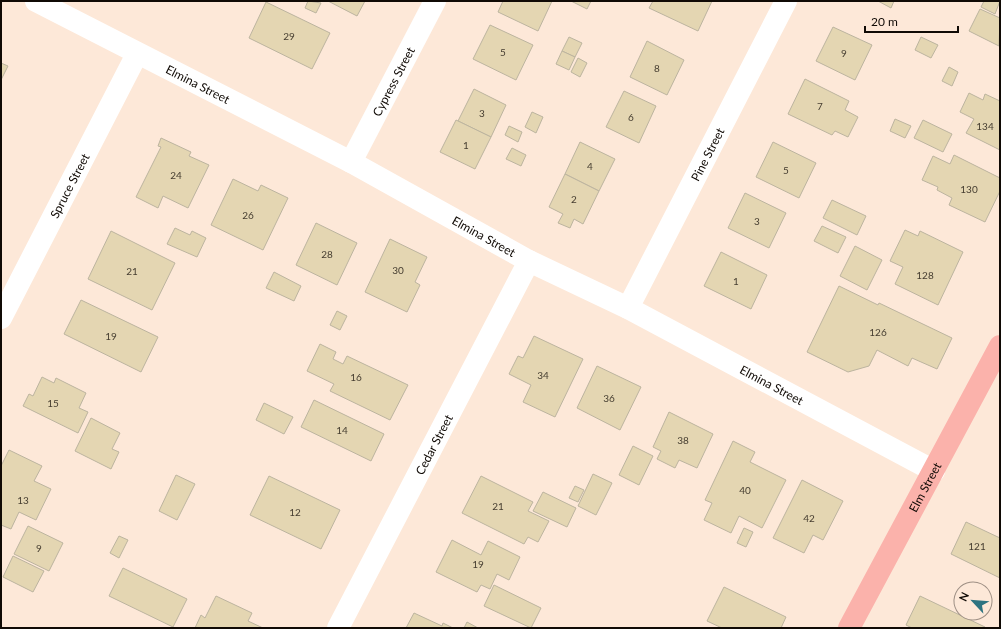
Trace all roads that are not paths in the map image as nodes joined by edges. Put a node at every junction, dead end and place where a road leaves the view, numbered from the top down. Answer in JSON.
{"nodes":[{"id":1,"x":36,"y":1,"type":"edge"},
{"id":2,"x":435,"y":1,"type":"edge"},
{"id":3,"x":786,"y":1,"type":"edge"},
{"id":4,"x":137,"y":54,"type":"junction"},
{"id":5,"x":352,"y":162,"type":"junction"},
{"id":6,"x":529,"y":261,"type":"junction"},
{"id":7,"x":628,"y":308,"type":"junction"},
{"id":8,"x":1,"y":318,"type":"edge"},
{"id":9,"x":1000,"y":346,"type":"edge"},
{"id":10,"x":934,"y":470,"type":"junction"},
{"id":11,"x":338,"y":628,"type":"edge"},
{"id":12,"x":848,"y":628,"type":"edge"}],
"edges":[{"from":1,"to":4,"type":"street","name":"Elmina Street"},
{"from":2,"to":5,"type":"street","name":"Cypress Street"},
{"from":3,"to":7,"type":"street","name":"Pine Street"},
{"from":4,"to":5,"type":"street","name":"Elmina Street"},
{"from":4,"to":8,"type":"street","name":"Spruce Street"},
{"from":5,"to":6,"type":"street","name":"Elmina Street"},
{"from":6,"to":7,"type":"street","name":"Elmina Street"},
{"from":6,"to":11,"type":"street","name":"Cedar Street"},
{"from":7,"to":10,"type":"street","name":"Elmina Street"},
{"from":9,"to":10,"type":"main road","name":"Elm Street"},
{"from":10,"to":12,"type":"main road","name":"Elm Street"}]}
